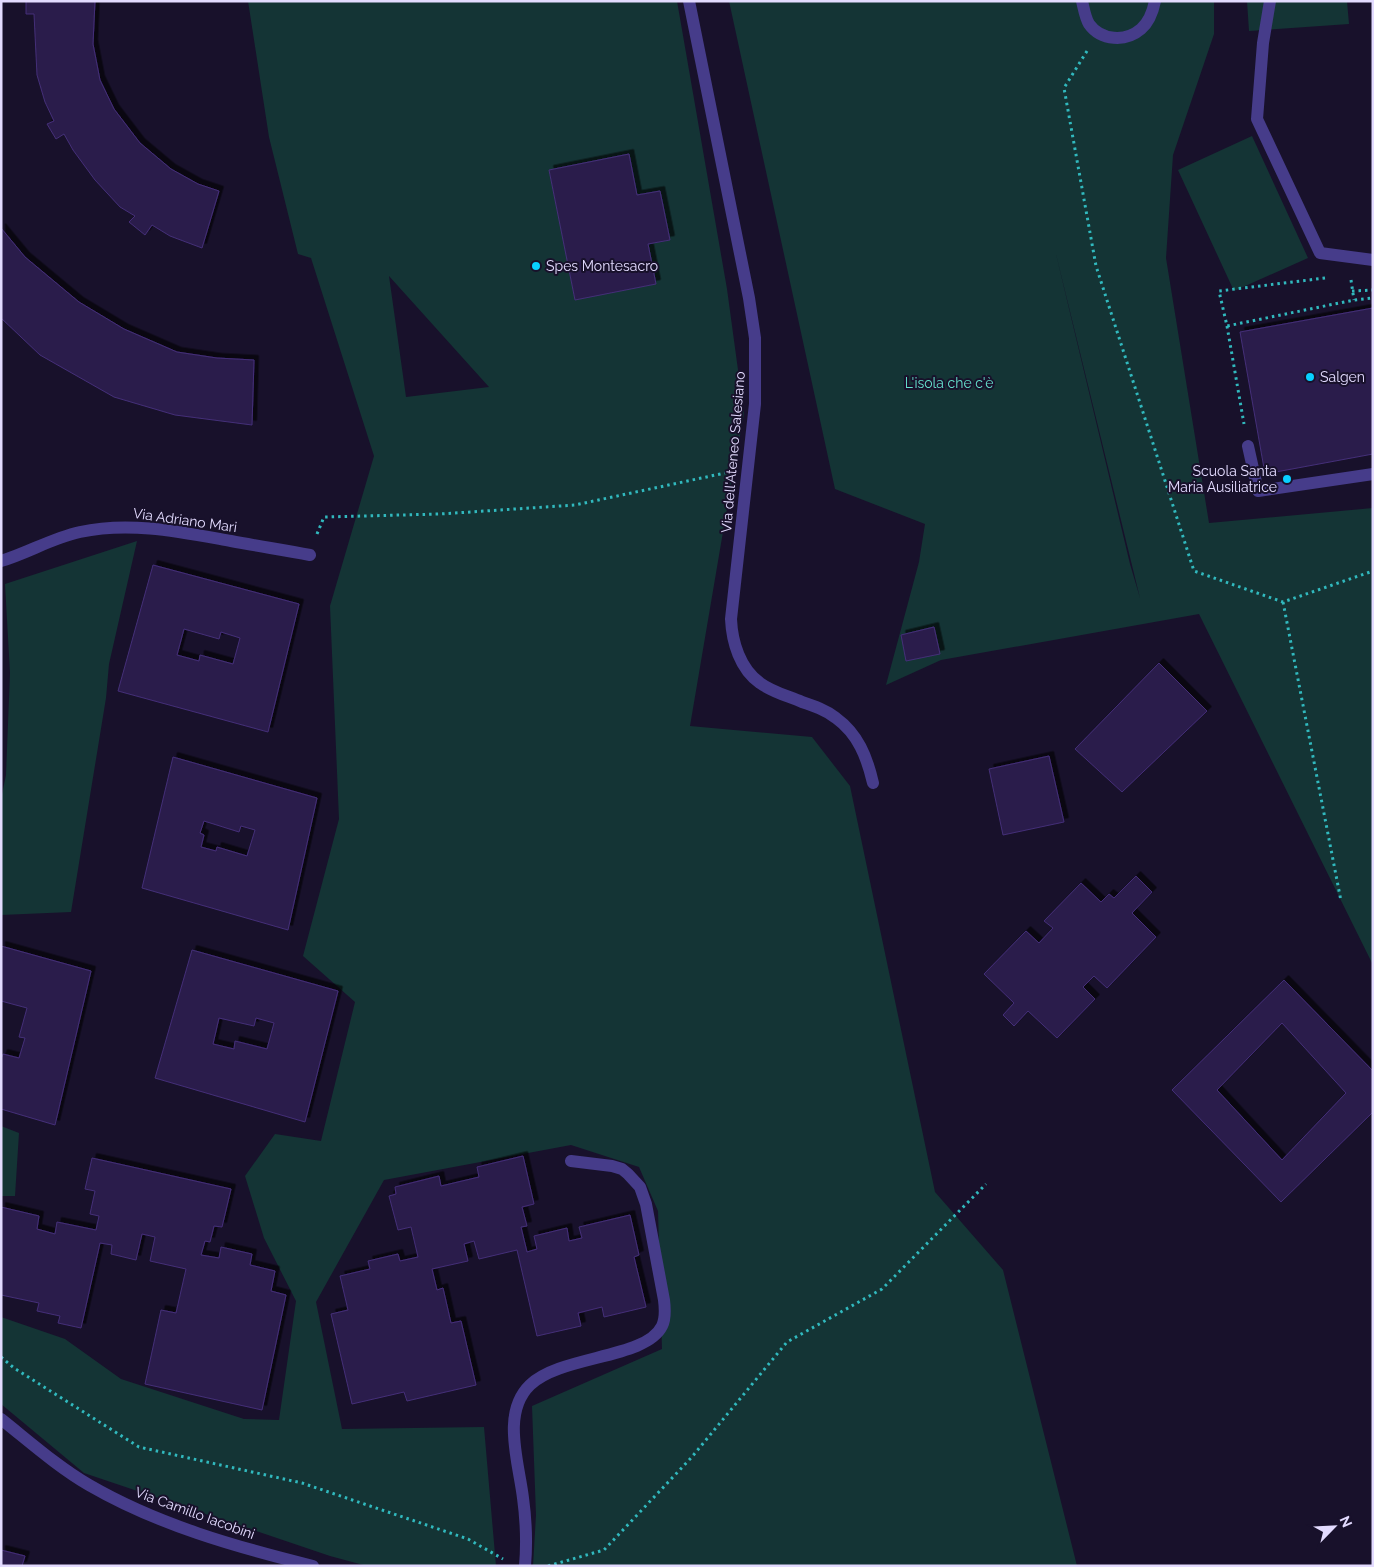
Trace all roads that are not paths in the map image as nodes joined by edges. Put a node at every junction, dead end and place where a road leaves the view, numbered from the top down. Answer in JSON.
{"nodes":[{"id":1,"x":689,"y":1,"type":"edge"},
{"id":2,"x":1082,"y":1,"type":"edge"},
{"id":3,"x":1156,"y":1,"type":"edge"},
{"id":4,"x":1270,"y":1,"type":"edge"},
{"id":5,"x":1373,"y":260,"type":"edge"},
{"id":6,"x":1248,"y":446,"type":"dead end"},
{"id":7,"x":1373,"y":474,"type":"edge"},
{"id":8,"x":310,"y":555,"type":"road end"},
{"id":9,"x":1,"y":561,"type":"edge"},
{"id":10,"x":873,"y":783,"type":"dead end"},
{"id":11,"x":571,"y":1161,"type":"dead end"},
{"id":12,"x":1,"y":1419,"type":"edge"},
{"id":13,"x":313,"y":1566,"type":"edge"},
{"id":14,"x":525,"y":1566,"type":"edge"}],
"edges":[{"from":1,"to":10,"type":"street","name":"Via dell'Ateneo Salesiano"},
{"from":2,"to":3,"type":"street"},
{"from":4,"to":5,"type":"street"},
{"from":6,"to":7,"type":"street"},
{"from":8,"to":9,"type":"street","name":"Via Adriano Mari"},
{"from":11,"to":14,"type":"street"},
{"from":12,"to":13,"type":"street","name":"Via Camillo Iacobini"}]}
